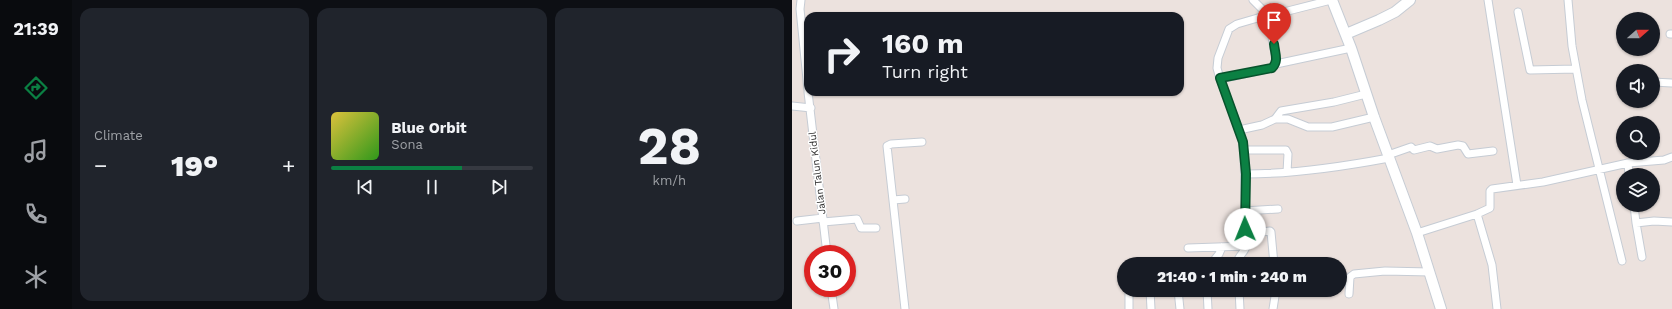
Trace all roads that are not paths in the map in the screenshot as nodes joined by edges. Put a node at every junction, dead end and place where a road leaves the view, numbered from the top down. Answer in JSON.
{"nodes":[{"id":1,"x":801,"y":0,"type":"edge"},
{"id":2,"x":1253,"y":0,"type":"edge"},
{"id":3,"x":1332,"y":0,"type":"edge"},
{"id":4,"x":1410,"y":0,"type":"edge"},
{"id":5,"x":1488,"y":0,"type":"edge"},
{"id":6,"x":1568,"y":0,"type":"edge"},
{"id":7,"x":1518,"y":12,"type":"dead end"},
{"id":8,"x":1268,"y":15,"type":"junction"},
{"id":9,"x":1346,"y":34,"type":"junction"},
{"id":10,"x":1351,"y":48,"type":"junction"},
{"id":11,"x":804,"y":50,"type":"edge"},
{"id":12,"x":1276,"y":64,"type":"junction"},
{"id":13,"x":1576,"y":69,"type":"junction"},
{"id":14,"x":1220,"y":78,"type":"junction"},
{"id":15,"x":1660,"y":82,"type":"edge"},
{"id":16,"x":1672,"y":83,"type":"edge"},
{"id":17,"x":1366,"y":94,"type":"junction"},
{"id":18,"x":809,"y":96,"type":"edge"},
{"id":19,"x":792,"y":106,"type":"edge"},
{"id":20,"x":810,"y":108,"type":"junction"},
{"id":21,"x":1374,"y":117,"type":"junction"},
{"id":22,"x":1274,"y":119,"type":"junction"},
{"id":23,"x":1239,"y":130,"type":"junction"},
{"id":24,"x":922,"y":142,"type":"dead end"},
{"id":25,"x":1244,"y":150,"type":"junction"},
{"id":26,"x":1493,"y":151,"type":"dead end"},
{"id":27,"x":1388,"y":157,"type":"junction"},
{"id":28,"x":1672,"y":157,"type":"edge"},
{"id":29,"x":1628,"y":163,"type":"junction"},
{"id":30,"x":1599,"y":168,"type":"junction"},
{"id":31,"x":1628,"y":168,"type":"edge"},
{"id":32,"x":1287,"y":172,"type":"junction"},
{"id":33,"x":1246,"y":174,"type":"junction"},
{"id":34,"x":1517,"y":185,"type":"junction"},
{"id":35,"x":905,"y":199,"type":"dead end"},
{"id":36,"x":893,"y":200,"type":"junction"},
{"id":37,"x":1278,"y":209,"type":"dead end"},
{"id":38,"x":1244,"y":211,"type":"junction"},
{"id":39,"x":1635,"y":212,"type":"edge"},
{"id":40,"x":1477,"y":214,"type":"junction"},
{"id":41,"x":823,"y":220,"type":"junction"},
{"id":42,"x":797,"y":222,"type":"dead end"},
{"id":43,"x":1672,"y":222,"type":"edge"},
{"id":44,"x":1636,"y":223,"type":"junction"},
{"id":45,"x":876,"y":228,"type":"dead end"},
{"id":46,"x":1417,"y":233,"type":"junction"},
{"id":47,"x":1245,"y":234,"type":"junction"},
{"id":48,"x":826,"y":245,"type":"edge"},
{"id":49,"x":1246,"y":246,"type":"junction"},
{"id":50,"x":1222,"y":247,"type":"junction"},
{"id":51,"x":1188,"y":248,"type":"dead end"},
{"id":52,"x":1217,"y":257,"type":"edge"},
{"id":53,"x":1239,"y":257,"type":"edge"},
{"id":54,"x":1273,"y":257,"type":"edge"},
{"id":55,"x":1642,"y":257,"type":"dead end"},
{"id":56,"x":1622,"y":261,"type":"dead end"},
{"id":57,"x":1430,"y":272,"type":"junction"},
{"id":58,"x":1349,"y":294,"type":"dead end"},
{"id":59,"x":832,"y":297,"type":"edge"},
{"id":60,"x":1129,"y":297,"type":"edge"},
{"id":61,"x":1150,"y":297,"type":"edge"},
{"id":62,"x":1179,"y":297,"type":"edge"},
{"id":63,"x":1207,"y":297,"type":"edge"},
{"id":64,"x":1239,"y":297,"type":"edge"},
{"id":65,"x":1275,"y":297,"type":"edge"},
{"id":66,"x":834,"y":309,"type":"edge"},
{"id":67,"x":905,"y":309,"type":"edge"},
{"id":68,"x":1130,"y":309,"type":"edge"},
{"id":69,"x":1151,"y":309,"type":"edge"},
{"id":70,"x":1180,"y":309,"type":"edge"},
{"id":71,"x":1208,"y":309,"type":"edge"},
{"id":72,"x":1240,"y":309,"type":"edge"},
{"id":73,"x":1273,"y":309,"type":"edge"},
{"id":74,"x":1441,"y":309,"type":"edge"},
{"id":75,"x":1497,"y":309,"type":"edge"}],
"edges":[{"from":1,"to":11,"type":"street","name":"Jalan Talun Kidul"},
{"from":2,"to":8,"type":"street"},
{"from":3,"to":8,"type":"street"},
{"from":3,"to":9,"type":"main road"},
{"from":4,"to":9,"type":"main road"},
{"from":5,"to":34,"type":"street"},
{"from":6,"to":13,"type":"street"},
{"from":7,"to":13,"type":"street"},
{"from":8,"to":12,"type":"street"},
{"from":8,"to":14,"type":"street"},
{"from":9,"to":10,"type":"main road"},
{"from":10,"to":12,"type":"street"},
{"from":10,"to":17,"type":"main road"},
{"from":12,"to":14,"type":"street"},
{"from":13,"to":30,"type":"street"},
{"from":14,"to":23,"type":"street"},
{"from":15,"to":16,"type":"street"},
{"from":17,"to":21,"type":"main road"},
{"from":17,"to":22,"type":"street"},
{"from":18,"to":20,"type":"street","name":"Jalan Talun Kidul"},
{"from":19,"to":20,"type":"street"},
{"from":20,"to":41,"type":"street","name":"Jalan Talun Kidul"},
{"from":21,"to":22,"type":"street"},
{"from":21,"to":27,"type":"main road"},
{"from":22,"to":23,"type":"street"},
{"from":23,"to":25,"type":"street"},
{"from":24,"to":36,"type":"street"},
{"from":25,"to":32,"type":"street"},
{"from":25,"to":33,"type":"street"},
{"from":26,"to":27,"type":"street"},
{"from":27,"to":32,"type":"street"},
{"from":27,"to":46,"type":"main road"},
{"from":28,"to":29,"type":"street"},
{"from":29,"to":30,"type":"street"},
{"from":29,"to":31,"type":"street"},
{"from":30,"to":34,"type":"street"},
{"from":30,"to":56,"type":"street"},
{"from":32,"to":33,"type":"street"},
{"from":33,"to":38,"type":"street"},
{"from":34,"to":40,"type":"street"},
{"from":35,"to":36,"type":"street"},
{"from":36,"to":67,"type":"street"},
{"from":37,"to":38,"type":"street"},
{"from":38,"to":47,"type":"street"},
{"from":39,"to":44,"type":"street"},
{"from":40,"to":46,"type":"street"},
{"from":40,"to":75,"type":"street"},
{"from":41,"to":42,"type":"street"},
{"from":41,"to":45,"type":"street"},
{"from":41,"to":48,"type":"street","name":"Jalan Talun Kidul"},
{"from":43,"to":44,"type":"street"},
{"from":44,"to":55,"type":"street"},
{"from":46,"to":57,"type":"main road"},
{"from":47,"to":49,"type":"street"},
{"from":47,"to":54,"type":"street"},
{"from":49,"to":50,"type":"street"},
{"from":49,"to":53,"type":"street"},
{"from":50,"to":51,"type":"street"},
{"from":50,"to":52,"type":"street"},
{"from":57,"to":58,"type":"street"},
{"from":57,"to":74,"type":"main road"},
{"from":59,"to":66,"type":"street"},
{"from":60,"to":68,"type":"street"},
{"from":61,"to":69,"type":"street"},
{"from":62,"to":70,"type":"street"},
{"from":63,"to":71,"type":"street"},
{"from":64,"to":72,"type":"street"},
{"from":65,"to":73,"type":"street"}]}
